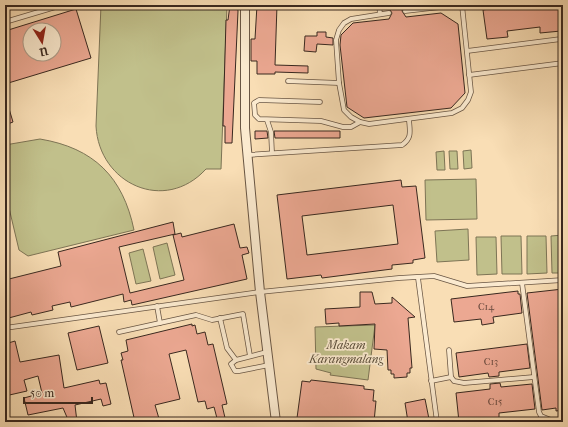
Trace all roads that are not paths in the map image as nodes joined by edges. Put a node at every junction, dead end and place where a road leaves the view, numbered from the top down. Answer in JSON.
{"nodes":[{"id":1,"x":62,"y":5,"type":"edge"},
{"id":2,"x":244,"y":5,"type":"edge"},
{"id":3,"x":378,"y":5,"type":"edge"},
{"id":4,"x":458,"y":5,"type":"edge"},
{"id":5,"x":462,"y":5,"type":"edge"},
{"id":6,"x":419,"y":7,"type":"edge"},
{"id":7,"x":405,"y":11,"type":"dead end"},
{"id":8,"x":389,"y":13,"type":"dead end"},
{"id":9,"x":380,"y":14,"type":"junction"},
{"id":10,"x":5,"y":22,"type":"edge"},
{"id":11,"x":466,"y":51,"type":"junction"},
{"id":12,"x":563,"y":57,"type":"edge"},
{"id":13,"x":563,"y":63,"type":"edge"},
{"id":14,"x":469,"y":75,"type":"junction"},
{"id":15,"x":288,"y":81,"type":"dead end"},
{"id":16,"x":339,"y":83,"type":"junction"},
{"id":17,"x":320,"y":102,"type":"dead end"},
{"id":18,"x":268,"y":120,"type":"junction"},
{"id":19,"x":409,"y":120,"type":"junction"},
{"id":20,"x":360,"y":122,"type":"junction"},
{"id":21,"x":272,"y":153,"type":"junction"},
{"id":22,"x":248,"y":155,"type":"junction"},
{"id":23,"x":418,"y":278,"type":"junction"},
{"id":24,"x":563,"y":280,"type":"edge"},
{"id":25,"x":522,"y":283,"type":"junction"},
{"id":26,"x":260,"y":292,"type":"junction"},
{"id":27,"x":157,"y":306,"type":"junction"},
{"id":28,"x":220,"y":318,"type":"junction"},
{"id":29,"x":160,"y":323,"type":"junction"},
{"id":30,"x":5,"y":328,"type":"edge"},
{"id":31,"x":119,"y":332,"type":"dead end"},
{"id":32,"x":449,"y":350,"type":"dead end"},
{"id":33,"x":267,"y":352,"type":"junction"},
{"id":34,"x":250,"y":356,"type":"junction"},
{"id":35,"x":236,"y":360,"type":"junction"},
{"id":36,"x":269,"y":364,"type":"junction"},
{"id":37,"x":451,"y":377,"type":"junction"},
{"id":38,"x":534,"y":377,"type":"junction"},
{"id":39,"x":431,"y":381,"type":"junction"},
{"id":40,"x":276,"y":422,"type":"edge"},
{"id":41,"x":437,"y":422,"type":"edge"},
{"id":42,"x":556,"y":422,"type":"edge"}],
"edges":[{"from":1,"to":10,"type":"lane"},
{"from":2,"to":22,"type":"street"},
{"from":3,"to":9,"type":"lane"},
{"from":4,"to":6,"type":"lane"},
{"from":5,"to":11,"type":"lane"},
{"from":6,"to":7,"type":"lane"},
{"from":8,"to":9,"type":"lane"},
{"from":9,"to":16,"type":"lane"},
{"from":11,"to":12,"type":"lane"},
{"from":11,"to":14,"type":"lane"},
{"from":13,"to":14,"type":"lane"},
{"from":14,"to":19,"type":"lane"},
{"from":15,"to":16,"type":"lane"},
{"from":16,"to":20,"type":"lane"},
{"from":17,"to":18,"type":"lane"},
{"from":18,"to":20,"type":"lane"},
{"from":18,"to":21,"type":"lane"},
{"from":19,"to":20,"type":"lane"},
{"from":19,"to":21,"type":"lane"},
{"from":21,"to":22,"type":"lane"},
{"from":22,"to":26,"type":"street"},
{"from":23,"to":25,"type":"lane"},
{"from":23,"to":26,"type":"lane"},
{"from":23,"to":39,"type":"lane"},
{"from":24,"to":25,"type":"lane"},
{"from":25,"to":38,"type":"lane"},
{"from":26,"to":27,"type":"lane"},
{"from":26,"to":33,"type":"street"},
{"from":27,"to":29,"type":"lane"},
{"from":27,"to":30,"type":"lane"},
{"from":28,"to":29,"type":"lane"},
{"from":28,"to":34,"type":"lane"},
{"from":28,"to":35,"type":"lane"},
{"from":29,"to":31,"type":"lane"},
{"from":32,"to":37,"type":"lane"},
{"from":33,"to":34,"type":"lane"},
{"from":33,"to":36,"type":"street"},
{"from":34,"to":35,"type":"lane"},
{"from":35,"to":36,"type":"lane"},
{"from":36,"to":40,"type":"street"},
{"from":37,"to":38,"type":"lane"},
{"from":37,"to":39,"type":"lane"},
{"from":38,"to":42,"type":"lane"},
{"from":39,"to":41,"type":"lane"}]}
